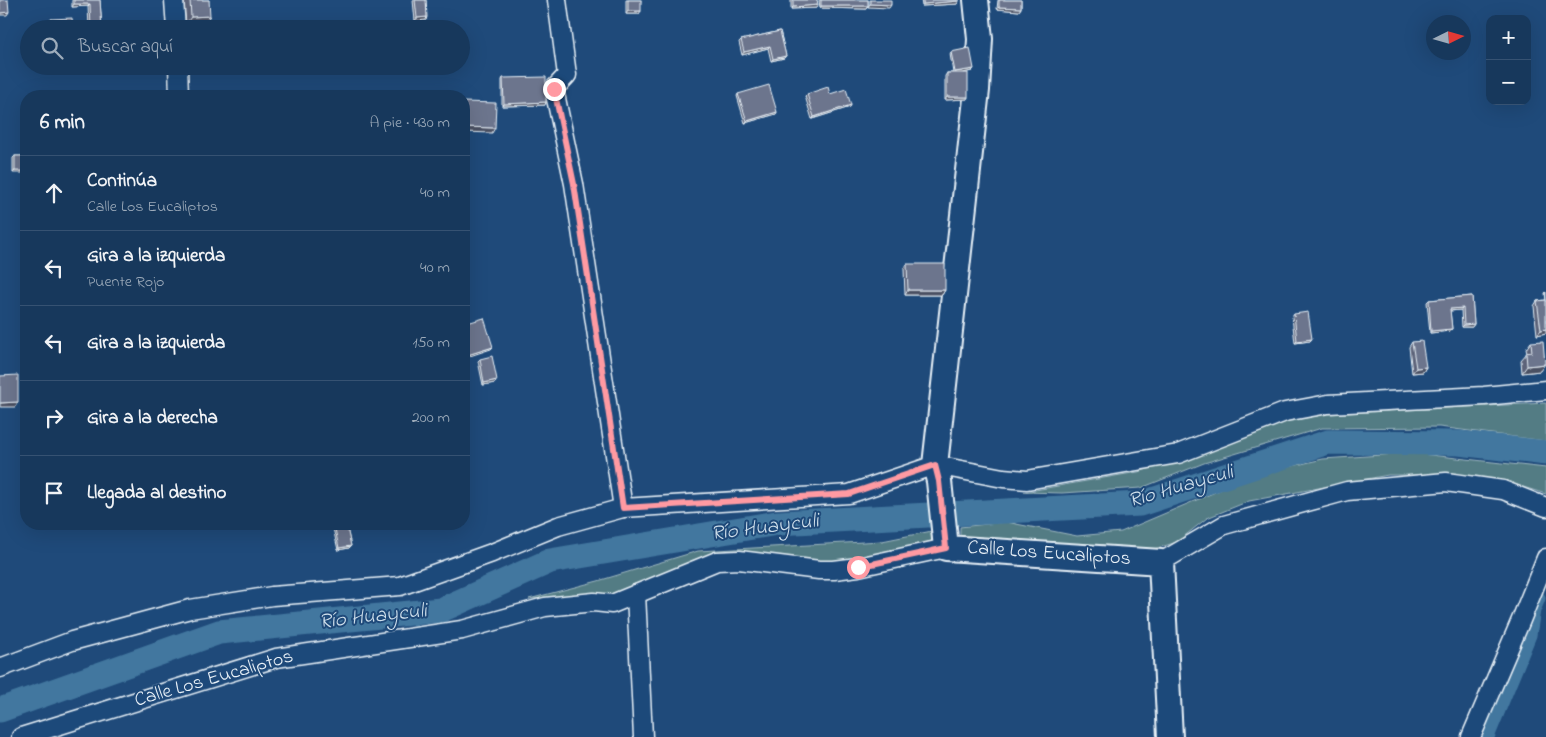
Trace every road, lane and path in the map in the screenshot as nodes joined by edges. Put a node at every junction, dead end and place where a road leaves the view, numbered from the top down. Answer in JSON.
{"nodes":[{"id":1,"x":174,"y":0,"type":"edge"},
{"id":2,"x":557,"y":0,"type":"edge"},
{"id":3,"x":976,"y":0,"type":"edge"},
{"id":4,"x":175,"y":20,"type":"edge"},
{"id":5,"x":178,"y":75,"type":"edge"},
{"id":6,"x":179,"y":90,"type":"edge"},
{"id":7,"x":1546,"y":390,"type":"edge"},
{"id":8,"x":937,"y":473,"type":"junction"},
{"id":9,"x":1546,"y":507,"type":"edge"},
{"id":10,"x":623,"y":508,"type":"junction"},
{"id":11,"x":945,"y":541,"type":"junction"},
{"id":12,"x":1546,"y":558,"type":"edge"},
{"id":13,"x":1161,"y":562,"type":"junction"},
{"id":14,"x":636,"y":594,"type":"junction"},
{"id":15,"x":0,"y":668,"type":"edge"},
{"id":16,"x":21,"y":737,"type":"edge"},
{"id":17,"x":643,"y":737,"type":"edge"},
{"id":18,"x":1170,"y":737,"type":"edge"},
{"id":19,"x":1471,"y":737,"type":"edge"}],
"edges":[{"from":1,"to":4,"type":"street"},
{"from":2,"to":10,"type":"street"},
{"from":3,"to":8,"type":"street"},
{"from":5,"to":6,"type":"street"},
{"from":7,"to":8,"type":"street"},
{"from":8,"to":10,"type":"street"},
{"from":8,"to":11,"type":"street"},
{"from":9,"to":13,"type":"street"},
{"from":10,"to":15,"type":"street"},
{"from":11,"to":13,"type":"street","name":"Calle Los Eucaliptos"},
{"from":11,"to":14,"type":"street","name":"Calle Los Eucaliptos"},
{"from":12,"to":19,"type":"street"},
{"from":13,"to":18,"type":"street"},
{"from":14,"to":16,"type":"street","name":"Calle Los Eucaliptos"},
{"from":14,"to":17,"type":"street"}]}
